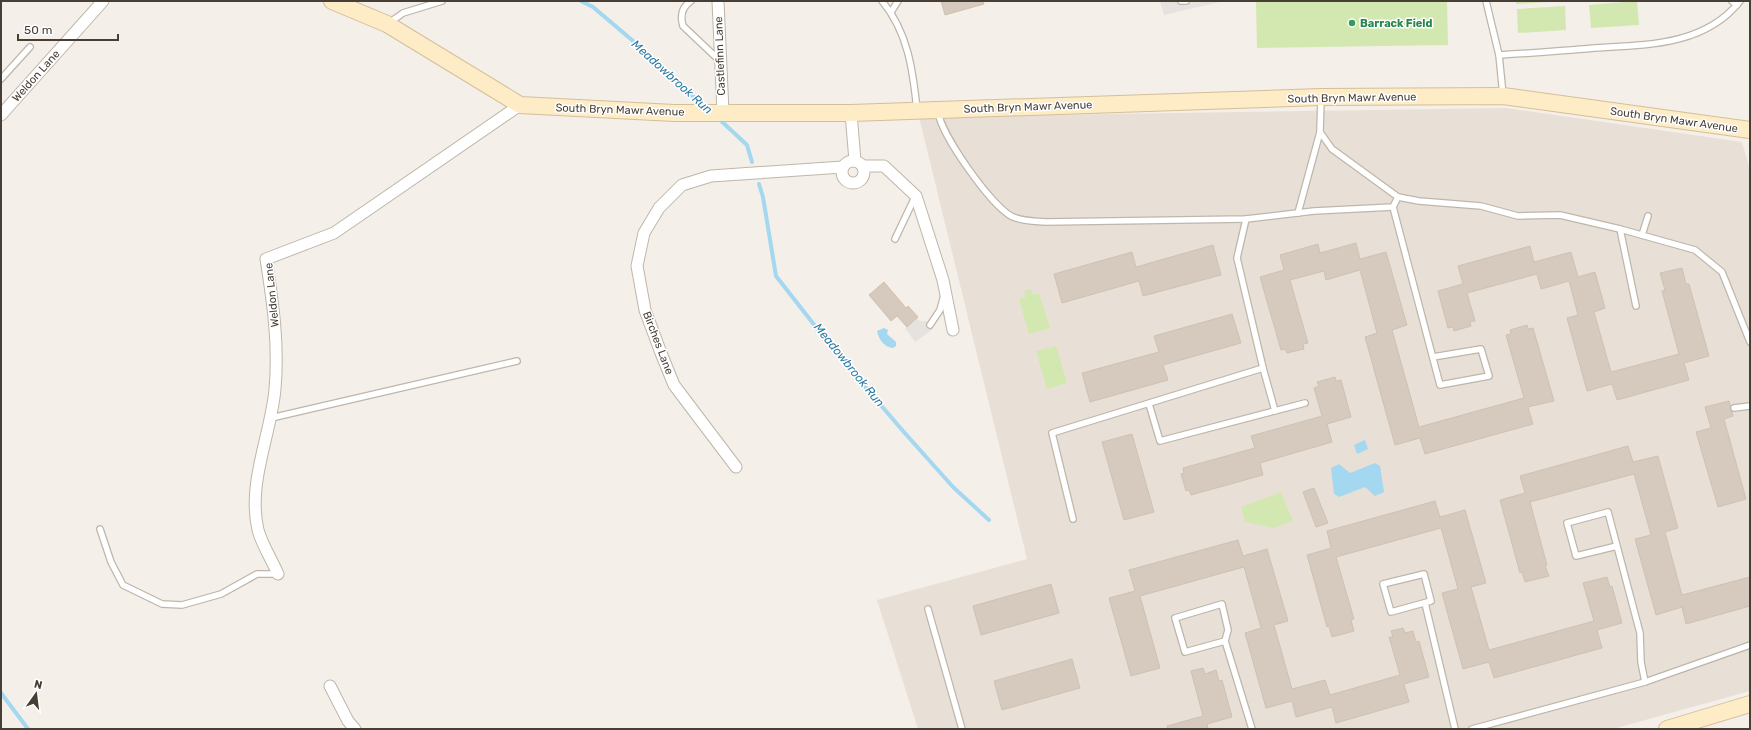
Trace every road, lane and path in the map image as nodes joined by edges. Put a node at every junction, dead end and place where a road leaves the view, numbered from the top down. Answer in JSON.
{"nodes":[{"id":1,"x":103,"y":1,"type":"edge"},
{"id":2,"x":332,"y":1,"type":"edge"},
{"id":3,"x":442,"y":1,"type":"edge"},
{"id":4,"x":691,"y":1,"type":"edge"},
{"id":5,"x":718,"y":1,"type":"edge"},
{"id":6,"x":882,"y":1,"type":"edge"},
{"id":7,"x":898,"y":1,"type":"edge"},
{"id":8,"x":1181,"y":1,"type":"edge"},
{"id":9,"x":1186,"y":1,"type":"edge"},
{"id":10,"x":1486,"y":1,"type":"edge"},
{"id":11,"x":1732,"y":1,"type":"edge"},
{"id":12,"x":1739,"y":3,"type":"edge"},
{"id":13,"x":891,"y":12,"type":"junction"},
{"id":14,"x":387,"y":24,"type":"junction"},
{"id":15,"x":30,"y":47,"type":"dead end"},
{"id":16,"x":1499,"y":55,"type":"junction"},
{"id":17,"x":721,"y":62,"type":"junction"},
{"id":18,"x":1,"y":79,"type":"edge"},
{"id":19,"x":1503,"y":96,"type":"junction"},
{"id":20,"x":1321,"y":97,"type":"junction"},
{"id":21,"x":520,"y":105,"type":"junction"},
{"id":22,"x":917,"y":110,"type":"junction"},
{"id":23,"x":938,"y":110,"type":"junction"},
{"id":24,"x":719,"y":112,"type":"junction"},
{"id":25,"x":851,"y":113,"type":"junction"},
{"id":26,"x":1,"y":115,"type":"edge"},
{"id":27,"x":1750,"y":130,"type":"edge"},
{"id":28,"x":1320,"y":132,"type":"junction"},
{"id":29,"x":859,"y":164,"type":"junction"},
{"id":30,"x":843,"y":168,"type":"junction"},
{"id":31,"x":916,"y":196,"type":"junction"},
{"id":32,"x":1398,"y":197,"type":"junction"},
{"id":33,"x":1393,"y":207,"type":"junction"},
{"id":34,"x":1298,"y":213,"type":"junction"},
{"id":35,"x":1648,"y":216,"type":"dead end"},
{"id":36,"x":1246,"y":219,"type":"junction"},
{"id":37,"x":1620,"y":229,"type":"junction"},
{"id":38,"x":1642,"y":235,"type":"junction"},
{"id":39,"x":895,"y":239,"type":"dead end"},
{"id":40,"x":945,"y":289,"type":"junction"},
{"id":41,"x":1636,"y":306,"type":"dead end"},
{"id":42,"x":930,"y":325,"type":"dead end"},
{"id":43,"x":953,"y":330,"type":"dead end"},
{"id":44,"x":1750,"y":342,"type":"edge"},
{"id":45,"x":1433,"y":357,"type":"junction"},
{"id":46,"x":517,"y":361,"type":"dead end"},
{"id":47,"x":1263,"y":368,"type":"junction"},
{"id":48,"x":1305,"y":402,"type":"dead end"},
{"id":49,"x":1149,"y":404,"type":"junction"},
{"id":50,"x":1750,"y":406,"type":"edge"},
{"id":51,"x":1734,"y":408,"type":"dead end"},
{"id":52,"x":1275,"y":411,"type":"junction"},
{"id":53,"x":270,"y":418,"type":"junction"},
{"id":54,"x":736,"y":467,"type":"dead end"},
{"id":55,"x":1073,"y":519,"type":"dead end"},
{"id":56,"x":100,"y":529,"type":"dead end"},
{"id":57,"x":1617,"y":546,"type":"junction"},
{"id":58,"x":278,"y":574,"type":"joint"},
{"id":59,"x":1425,"y":603,"type":"junction"},
{"id":60,"x":928,"y":609,"type":"dead end"},
{"id":61,"x":1225,"y":641,"type":"junction"},
{"id":62,"x":1750,"y":644,"type":"edge"},
{"id":63,"x":1645,"y":682,"type":"junction"},
{"id":64,"x":330,"y":686,"type":"dead end"},
{"id":65,"x":1750,"y":704,"type":"edge"},
{"id":66,"x":355,"y":729,"type":"edge"},
{"id":67,"x":962,"y":729,"type":"edge"},
{"id":68,"x":1252,"y":729,"type":"edge"},
{"id":69,"x":1455,"y":729,"type":"edge"},
{"id":70,"x":1472,"y":729,"type":"edge"},
{"id":71,"x":1667,"y":729,"type":"edge"}],
"edges":[{"from":1,"to":26,"type":"street","name":"Weldon Lane"},
{"from":2,"to":14,"type":"main road","name":"South Bryn Mawr Avenue"},
{"from":3,"to":14,"type":"lane"},
{"from":4,"to":17,"type":"lane"},
{"from":5,"to":17,"type":"street","name":"Castlefinn Lane"},
{"from":6,"to":13,"type":"lane"},
{"from":7,"to":13,"type":"lane"},
{"from":8,"to":9,"type":"lane"},
{"from":10,"to":16,"type":"lane"},
{"from":11,"to":12,"type":"lane"},
{"from":12,"to":16,"type":"lane"},
{"from":13,"to":22,"type":"lane"},
{"from":14,"to":21,"type":"main road","name":"South Bryn Mawr Avenue"},
{"from":15,"to":18,"type":"lane"},
{"from":16,"to":19,"type":"lane"},
{"from":17,"to":24,"type":"street","name":"Castlefinn Lane"},
{"from":19,"to":20,"type":"main road","name":"South Bryn Mawr Avenue"},
{"from":19,"to":27,"type":"main road","name":"South Bryn Mawr Avenue"},
{"from":20,"to":23,"type":"main road","name":"South Bryn Mawr Avenue"},
{"from":20,"to":28,"type":"lane"},
{"from":21,"to":24,"type":"main road","name":"South Bryn Mawr Avenue"},
{"from":21,"to":53,"type":"street","name":"Weldon Lane"},
{"from":22,"to":23,"type":"main road","name":"South Bryn Mawr Avenue"},
{"from":22,"to":25,"type":"main road","name":"South Bryn Mawr Avenue"},
{"from":23,"to":36,"type":"lane"},
{"from":24,"to":25,"type":"main road","name":"South Bryn Mawr Avenue"},
{"from":25,"to":29,"type":"street"},
{"from":28,"to":32,"type":"lane"},
{"from":28,"to":34,"type":"lane"},
{"from":29,"to":30,"type":"street","name":"Birches Lane"},
{"from":29,"to":30,"type":"street"},
{"from":29,"to":31,"type":"street"},
{"from":30,"to":54,"type":"street","name":"Birches Lane"},
{"from":31,"to":39,"type":"lane"},
{"from":31,"to":40,"type":"street"},
{"from":32,"to":33,"type":"lane"},
{"from":32,"to":37,"type":"lane"},
{"from":33,"to":34,"type":"lane"},
{"from":33,"to":45,"type":"lane"},
{"from":34,"to":36,"type":"lane"},
{"from":35,"to":38,"type":"lane"},
{"from":36,"to":47,"type":"lane"},
{"from":37,"to":38,"type":"lane"},
{"from":37,"to":41,"type":"lane"},
{"from":38,"to":44,"type":"lane"},
{"from":40,"to":42,"type":"lane"},
{"from":40,"to":43,"type":"street"},
{"from":45,"to":45,"type":"lane"},
{"from":46,"to":53,"type":"lane"},
{"from":47,"to":49,"type":"lane"},
{"from":47,"to":52,"type":"lane"},
{"from":48,"to":52,"type":"lane"},
{"from":49,"to":52,"type":"lane"},
{"from":49,"to":55,"type":"lane"},
{"from":50,"to":51,"type":"lane"},
{"from":53,"to":58,"type":"street","name":"Weldon Lane"},
{"from":56,"to":58,"type":"lane"},
{"from":57,"to":57,"type":"lane"},
{"from":57,"to":63,"type":"lane"},
{"from":59,"to":59,"type":"lane"},
{"from":59,"to":69,"type":"lane"},
{"from":60,"to":67,"type":"lane"},
{"from":61,"to":61,"type":"lane"},
{"from":61,"to":68,"type":"lane"},
{"from":62,"to":63,"type":"lane"},
{"from":63,"to":70,"type":"lane"},
{"from":64,"to":66,"type":"street"},
{"from":65,"to":71,"type":"main road"}]}
